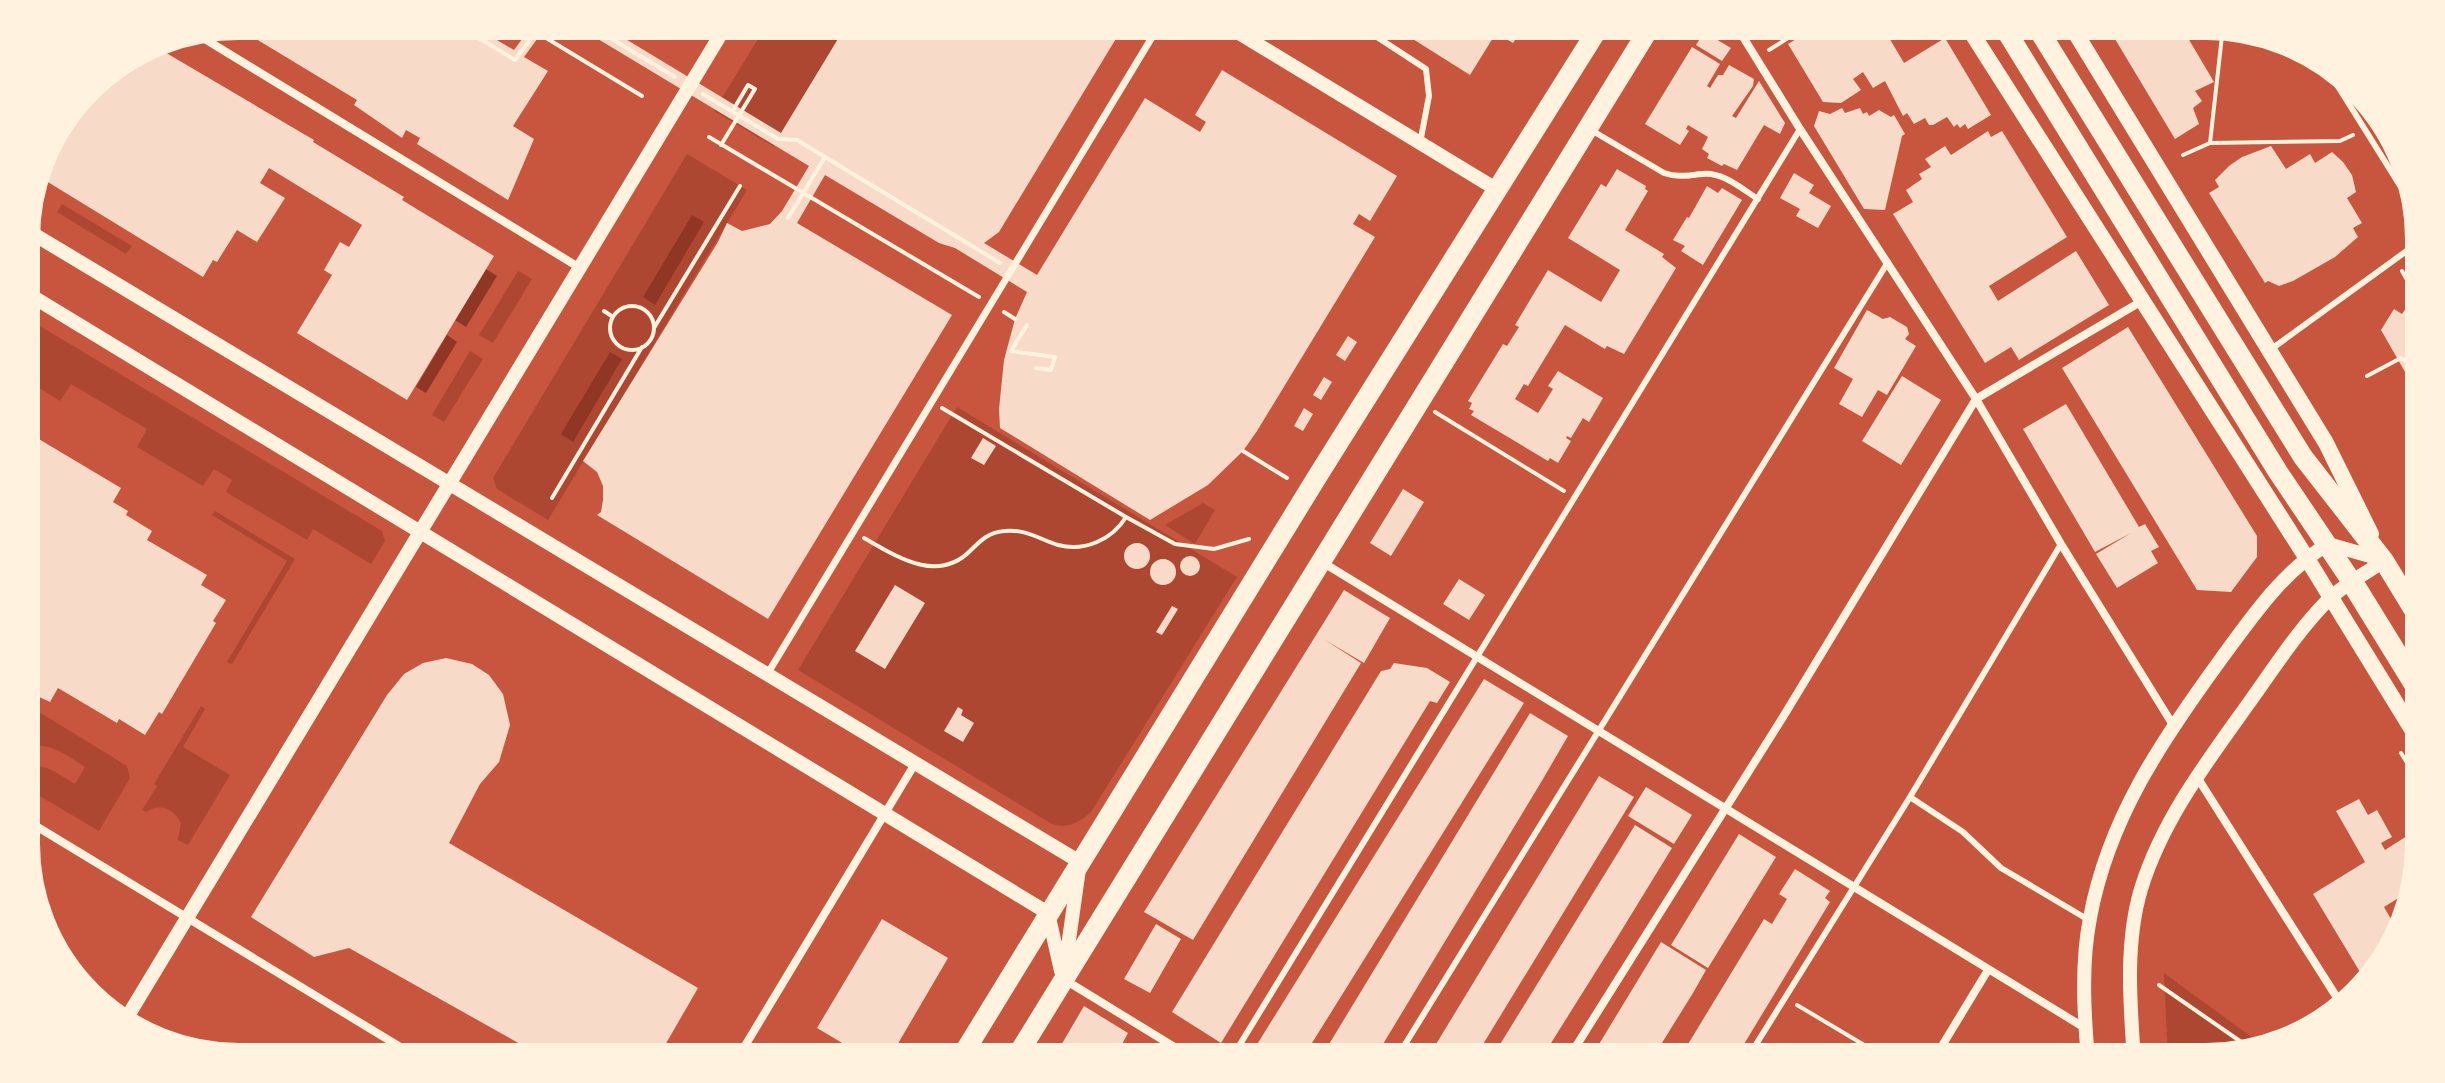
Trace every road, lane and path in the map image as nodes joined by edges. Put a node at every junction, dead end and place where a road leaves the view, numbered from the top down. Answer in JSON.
{"nodes":[{"id":1,"x":479,"y":38,"type":"edge"},
{"id":2,"x":532,"y":38,"type":"edge"},
{"id":3,"x":546,"y":38,"type":"edge"},
{"id":4,"x":610,"y":38,"type":"edge"},
{"id":5,"x":719,"y":38,"type":"edge"},
{"id":6,"x":1152,"y":38,"type":"edge"},
{"id":7,"x":1247,"y":38,"type":"edge"},
{"id":8,"x":1378,"y":38,"type":"edge"},
{"id":9,"x":1592,"y":38,"type":"edge"},
{"id":10,"x":1643,"y":38,"type":"edge"},
{"id":11,"x":1744,"y":38,"type":"edge"},
{"id":12,"x":1788,"y":38,"type":"edge"},
{"id":13,"x":1975,"y":38,"type":"edge"},
{"id":14,"x":2011,"y":38,"type":"edge"},
{"id":15,"x":2044,"y":38,"type":"edge"},
{"id":16,"x":2079,"y":38,"type":"edge"},
{"id":17,"x":2222,"y":39,"type":"edge"},
{"id":18,"x":208,"y":41,"type":"edge"},
{"id":19,"x":1757,"y":57,"type":"junction"},
{"id":20,"x":682,"y":81,"type":"dead end"},
{"id":21,"x":694,"y":89,"type":"dead end"},
{"id":22,"x":2340,"y":91,"type":"edge"},
{"id":23,"x":642,"y":96,"type":"dead end"},
{"id":24,"x":732,"y":112,"type":"junction"},
{"id":25,"x":1588,"y":128,"type":"junction"},
{"id":26,"x":1800,"y":129,"type":"junction"},
{"id":27,"x":2364,"y":129,"type":"junction"},
{"id":28,"x":709,"y":137,"type":"dead end"},
{"id":29,"x":1420,"y":143,"type":"junction"},
{"id":30,"x":2210,"y":143,"type":"junction"},
{"id":31,"x":721,"y":145,"type":"junction"},
{"id":32,"x":2183,"y":155,"type":"dead end"},
{"id":33,"x":825,"y":157,"type":"junction"},
{"id":34,"x":2399,"y":185,"type":"edge"},
{"id":35,"x":740,"y":186,"type":"dead end"},
{"id":36,"x":1496,"y":189,"type":"junction"},
{"id":37,"x":1758,"y":199,"type":"junction"},
{"id":38,"x":788,"y":218,"type":"dead end"},
{"id":39,"x":38,"y":237,"type":"edge"},
{"id":40,"x":2407,"y":250,"type":"edge"},
{"id":41,"x":2394,"y":259,"type":"junction"},
{"id":42,"x":1888,"y":262,"type":"junction"},
{"id":43,"x":580,"y":268,"type":"junction"},
{"id":44,"x":1008,"y":268,"type":"dead end"},
{"id":45,"x":2407,"y":281,"type":"edge"},
{"id":46,"x":38,"y":300,"type":"edge"},
{"id":47,"x":2143,"y":301,"type":"junction"},
{"id":48,"x":991,"y":304,"type":"junction"},
{"id":49,"x":604,"y":311,"type":"dead end"},
{"id":50,"x":613,"y":317,"type":"junction"},
{"id":51,"x":1015,"y":319,"type":"dead end"},
{"id":52,"x":1027,"y":325,"type":"dead end"},
{"id":53,"x":654,"y":328,"type":"junction"},
{"id":54,"x":642,"y":347,"type":"junction"},
{"id":55,"x":2270,"y":350,"type":"junction"},
{"id":56,"x":2407,"y":362,"type":"edge"},
{"id":57,"x":1036,"y":368,"type":"dead end"},
{"id":58,"x":2367,"y":376,"type":"dead end"},
{"id":59,"x":949,"y":396,"type":"dead end"},
{"id":60,"x":1976,"y":399,"type":"junction"},
{"id":61,"x":1419,"y":403,"type":"junction"},
{"id":62,"x":1243,"y":451,"type":"dead end"},
{"id":63,"x":1287,"y":478,"type":"dead end"},
{"id":64,"x":450,"y":483,"type":"junction"},
{"id":65,"x":1574,"y":497,"type":"junction"},
{"id":66,"x":552,"y":498,"type":"dead end"},
{"id":67,"x":1126,"y":517,"type":"junction"},
{"id":68,"x":420,"y":532,"type":"junction"},
{"id":69,"x":854,"y":532,"type":"junction"},
{"id":70,"x":1249,"y":539,"type":"dead end"},
{"id":71,"x":2061,"y":544,"type":"junction"},
{"id":72,"x":2328,"y":544,"type":"junction"},
{"id":73,"x":2306,"y":557,"type":"junction"},
{"id":74,"x":1321,"y":561,"type":"junction"},
{"id":75,"x":2384,"y":561,"type":"junction"},
{"id":76,"x":2352,"y":582,"type":"junction"},
{"id":77,"x":2331,"y":597,"type":"junction"},
{"id":78,"x":2407,"y":599,"type":"edge"},
{"id":79,"x":1476,"y":655,"type":"junction"},
{"id":80,"x":2407,"y":671,"type":"edge"},
{"id":81,"x":768,"y":673,"type":"junction"},
{"id":82,"x":2407,"y":721,"type":"edge"},
{"id":83,"x":2173,"y":725,"type":"junction"},
{"id":84,"x":1599,"y":731,"type":"junction"},
{"id":85,"x":2400,"y":752,"type":"dead end"},
{"id":86,"x":916,"y":762,"type":"junction"},
{"id":87,"x":2407,"y":763,"type":"edge"},
{"id":88,"x":2196,"y":777,"type":"junction"},
{"id":89,"x":1910,"y":797,"type":"junction"},
{"id":90,"x":1726,"y":808,"type":"junction"},
{"id":91,"x":885,"y":813,"type":"junction"},
{"id":92,"x":38,"y":827,"type":"edge"},
{"id":93,"x":1080,"y":862,"type":"junction"},
{"id":94,"x":1853,"y":887,"type":"junction"},
{"id":95,"x":1048,"y":913,"type":"junction"},
{"id":96,"x":187,"y":918,"type":"junction"},
{"id":97,"x":2089,"y":920,"type":"junction"},
{"id":98,"x":1988,"y":970,"type":"junction"},
{"id":99,"x":1063,"y":979,"type":"junction"},
{"id":100,"x":2159,"y":985,"type":"dead end"},
{"id":101,"x":1785,"y":998,"type":"junction"},
{"id":102,"x":2334,"y":998,"type":"edge"},
{"id":103,"x":130,"y":1012,"type":"edge"},
{"id":104,"x":2085,"y":1029,"type":"junction"},
{"id":105,"x":2241,"y":1042,"type":"edge"},
{"id":106,"x":397,"y":1045,"type":"edge"},
{"id":107,"x":745,"y":1045,"type":"edge"},
{"id":108,"x":968,"y":1045,"type":"edge"},
{"id":109,"x":1023,"y":1045,"type":"edge"},
{"id":110,"x":1171,"y":1045,"type":"edge"},
{"id":111,"x":1239,"y":1045,"type":"edge"},
{"id":112,"x":1405,"y":1045,"type":"edge"},
{"id":113,"x":1577,"y":1045,"type":"edge"},
{"id":114,"x":1756,"y":1045,"type":"edge"},
{"id":115,"x":1864,"y":1045,"type":"edge"},
{"id":116,"x":1942,"y":1045,"type":"edge"},
{"id":117,"x":2087,"y":1045,"type":"edge"},
{"id":118,"x":2133,"y":1045,"type":"edge"}],
"edges":[{"from":1,"to":2,"type":"path"},
{"from":3,"to":23,"type":"path"},
{"from":4,"to":20,"type":"path"},
{"from":5,"to":43,"type":"street"},
{"from":6,"to":48,"type":"street"},
{"from":7,"to":29,"type":"street"},
{"from":8,"to":29,"type":"lane"},
{"from":9,"to":36,"type":"main road"},
{"from":10,"to":25,"type":"main road"},
{"from":11,"to":19,"type":"street"},
{"from":12,"to":19,"type":"path"},
{"from":13,"to":47,"type":"main road"},
{"from":14,"to":72,"type":"main road"},
{"from":15,"to":75,"type":"main road"},
{"from":16,"to":55,"type":"main road"},
{"from":17,"to":30,"type":"path"},
{"from":18,"to":43,"type":"street"},
{"from":19,"to":26,"type":"street"},
{"from":21,"to":24,"type":"path"},
{"from":22,"to":27,"type":"lane"},
{"from":24,"to":31,"type":"path"},
{"from":24,"to":33,"type":"path"},
{"from":25,"to":37,"type":"lane"},
{"from":25,"to":61,"type":"main road"},
{"from":26,"to":37,"type":"lane"},
{"from":26,"to":42,"type":"street"},
{"from":27,"to":30,"type":"path"},
{"from":27,"to":34,"type":"lane"},
{"from":28,"to":31,"type":"path"},
{"from":29,"to":36,"type":"street"},
{"from":30,"to":32,"type":"path"},
{"from":31,"to":48,"type":"path"},
{"from":33,"to":38,"type":"path"},
{"from":33,"to":44,"type":"path"},
{"from":35,"to":53,"type":"path"},
{"from":36,"to":93,"type":"main road"},
{"from":37,"to":65,"type":"lane"},
{"from":39,"to":64,"type":"street"},
{"from":40,"to":41,"type":"lane"},
{"from":41,"to":45,"type":"path"},
{"from":41,"to":55,"type":"lane"},
{"from":42,"to":60,"type":"street"},
{"from":42,"to":84,"type":"lane"},
{"from":43,"to":64,"type":"street"},
{"from":46,"to":68,"type":"street"},
{"from":47,"to":60,"type":"street"},
{"from":47,"to":73,"type":"main road"},
{"from":48,"to":51,"type":"path"},
{"from":48,"to":69,"type":"street"},
{"from":49,"to":50,"type":"path"},
{"from":50,"to":53,"type":"path"},
{"from":50,"to":54,"type":"path"},
{"from":52,"to":57,"type":"path"},
{"from":53,"to":54,"type":"path"},
{"from":54,"to":66,"type":"path"},
{"from":55,"to":75,"type":"main road"},
{"from":56,"to":58,"type":"path"},
{"from":59,"to":67,"type":"path"},
{"from":60,"to":71,"type":"street"},
{"from":60,"to":90,"type":"street"},
{"from":61,"to":65,"type":"path"},
{"from":61,"to":74,"type":"main road"},
{"from":62,"to":63,"type":"path"},
{"from":64,"to":68,"type":"street"},
{"from":64,"to":81,"type":"street"},
{"from":65,"to":79,"type":"lane"},
{"from":67,"to":69,"type":"path"},
{"from":67,"to":70,"type":"path"},
{"from":68,"to":91,"type":"street"},
{"from":68,"to":96,"type":"street"},
{"from":69,"to":81,"type":"street"},
{"from":71,"to":83,"type":"street"},
{"from":71,"to":89,"type":"lane"},
{"from":72,"to":73,"type":"street"},
{"from":72,"to":75,"type":"street"},
{"from":72,"to":76,"type":"main road"},
{"from":72,"to":77,"type":"main road"},
{"from":73,"to":77,"type":"main road"},
{"from":73,"to":83,"type":"street"},
{"from":74,"to":79,"type":"street"},
{"from":74,"to":99,"type":"main road"},
{"from":75,"to":76,"type":"street"},
{"from":75,"to":78,"type":"main road"},
{"from":76,"to":77,"type":"street"},
{"from":76,"to":80,"type":"highway"},
{"from":77,"to":82,"type":"main road"},
{"from":77,"to":88,"type":"street"},
{"from":79,"to":84,"type":"street"},
{"from":79,"to":111,"type":"lane"},
{"from":81,"to":86,"type":"street"},
{"from":83,"to":97,"type":"street"},
{"from":84,"to":90,"type":"street"},
{"from":84,"to":112,"type":"lane"},
{"from":85,"to":87,"type":"path"},
{"from":86,"to":91,"type":"street"},
{"from":86,"to":93,"type":"street"},
{"from":88,"to":102,"type":"street"},
{"from":88,"to":118,"type":"street"},
{"from":89,"to":94,"type":"lane"},
{"from":89,"to":97,"type":"lane"},
{"from":90,"to":94,"type":"street"},
{"from":90,"to":113,"type":"street"},
{"from":91,"to":95,"type":"street"},
{"from":91,"to":107,"type":"street"},
{"from":92,"to":96,"type":"street"},
{"from":93,"to":95,"type":"main road"},
{"from":93,"to":99,"type":"street"},
{"from":94,"to":98,"type":"street"},
{"from":94,"to":101,"type":"lane"},
{"from":95,"to":99,"type":"street"},
{"from":95,"to":108,"type":"main road"},
{"from":96,"to":103,"type":"street"},
{"from":96,"to":106,"type":"street"},
{"from":97,"to":104,"type":"street"},
{"from":98,"to":104,"type":"street"},
{"from":98,"to":116,"type":"street"},
{"from":99,"to":109,"type":"main road"},
{"from":99,"to":110,"type":"street"},
{"from":100,"to":105,"type":"path"},
{"from":101,"to":114,"type":"lane"},
{"from":101,"to":115,"type":"path"},
{"from":104,"to":117,"type":"street"}]}
